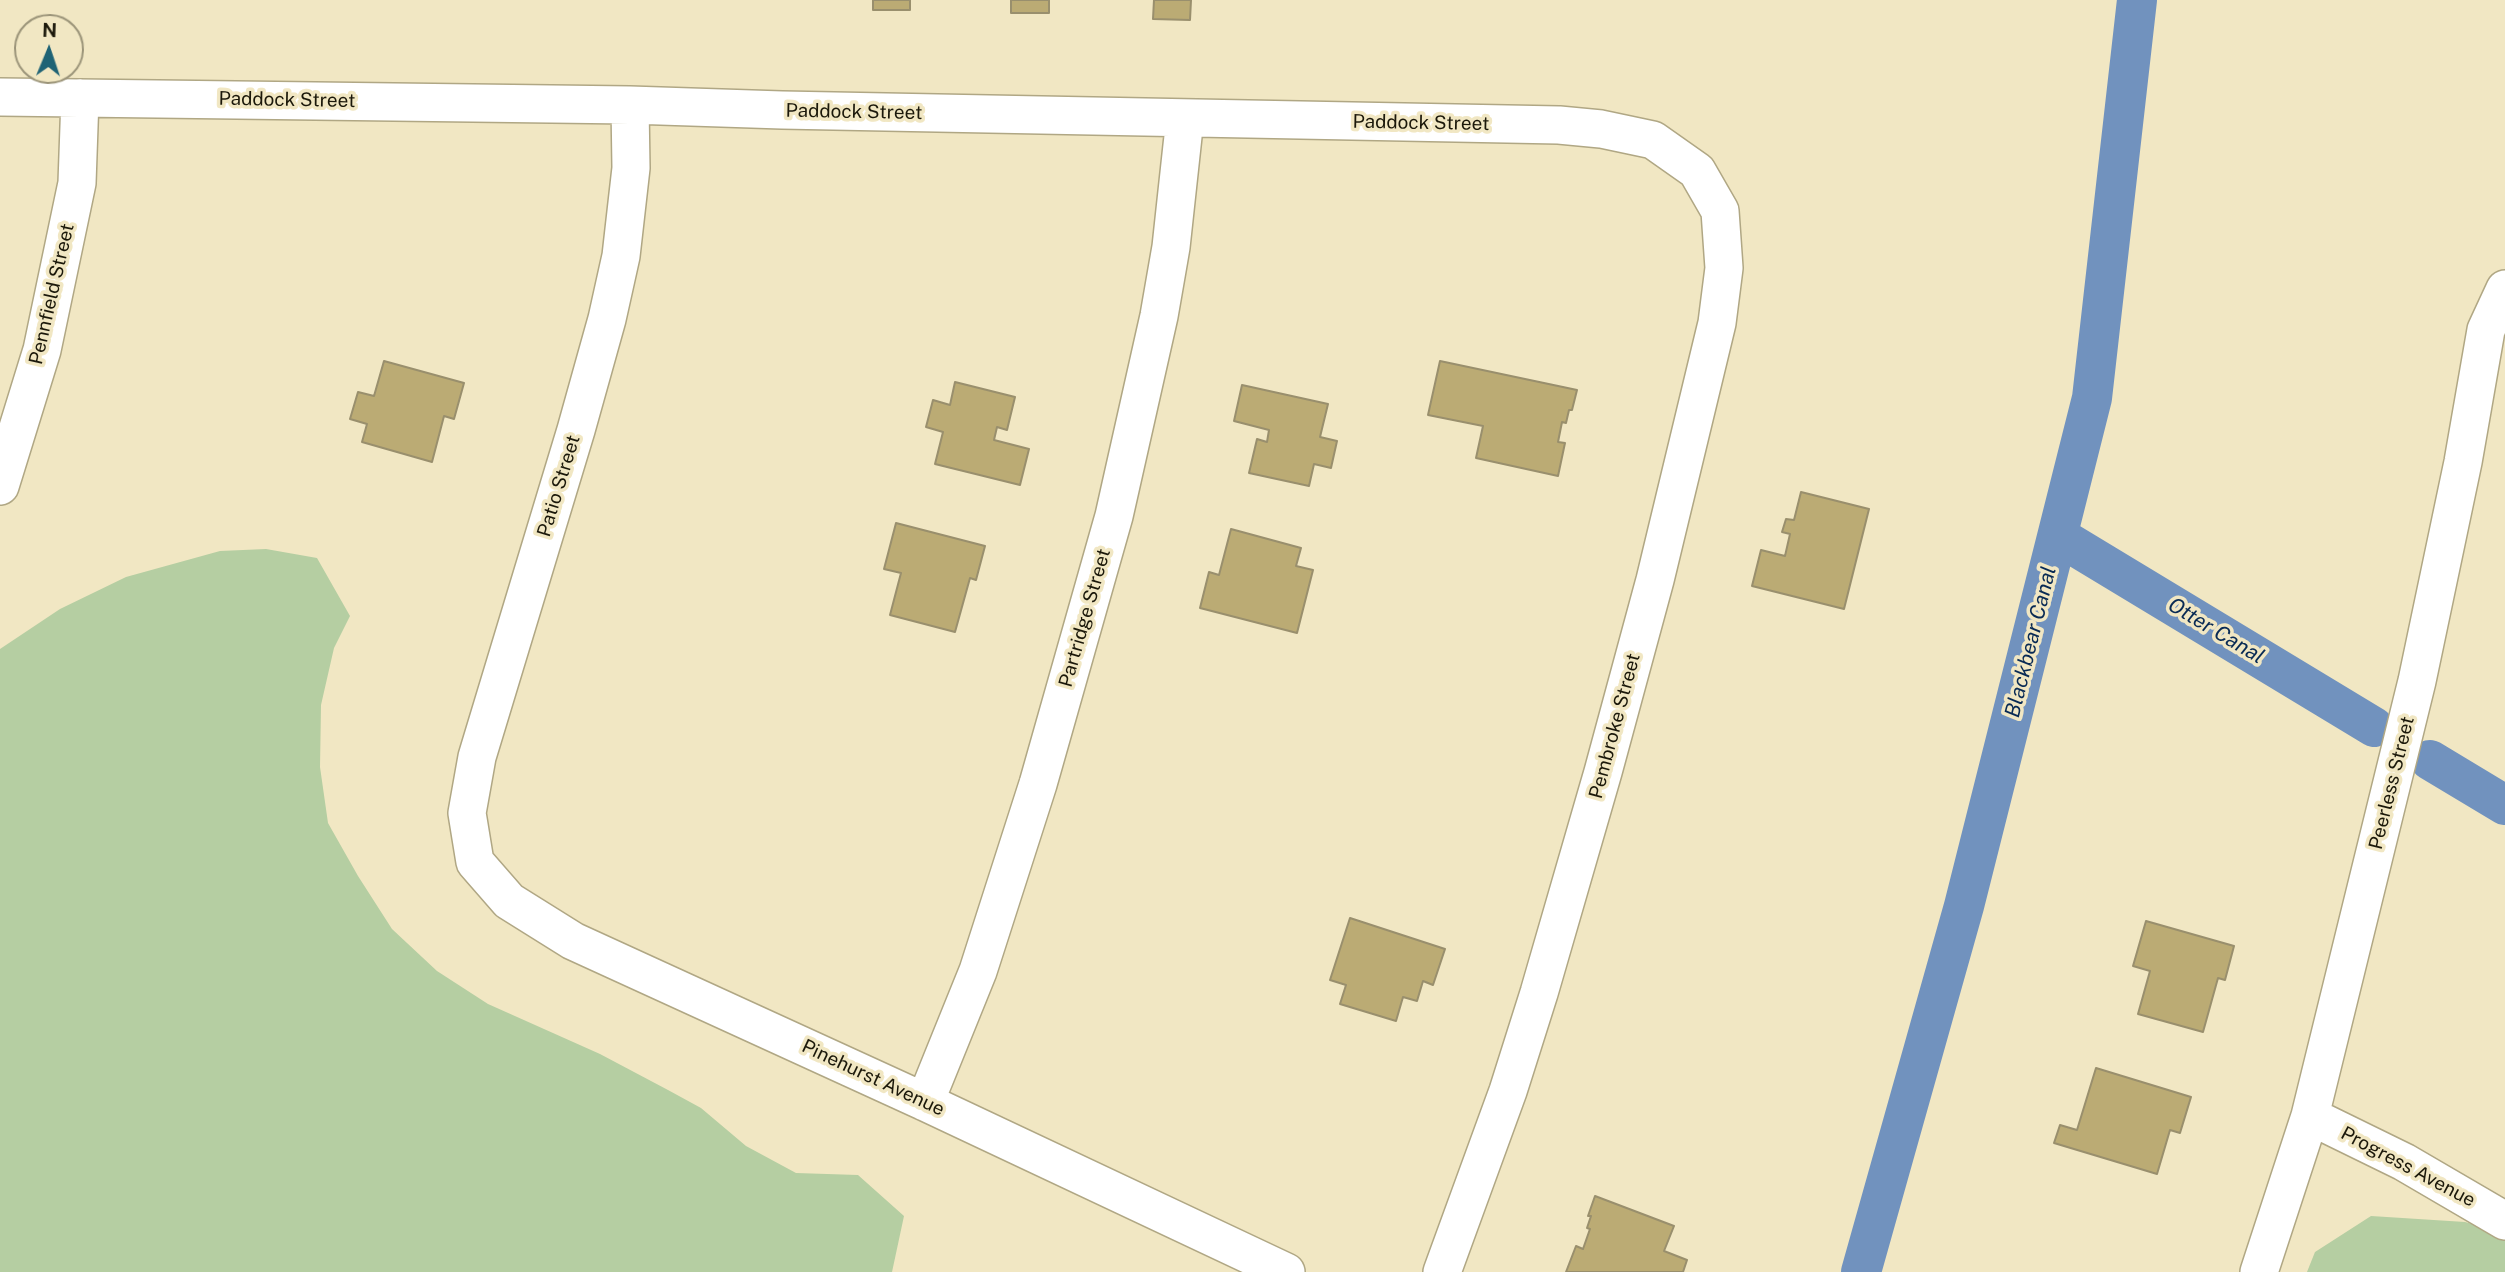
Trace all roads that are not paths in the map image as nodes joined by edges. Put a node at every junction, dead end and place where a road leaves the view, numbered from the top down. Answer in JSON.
{"nodes":[{"id":1,"x":0,"y":97,"type":"edge"},
{"id":2,"x":80,"y":98,"type":"junction"},
{"id":3,"x":630,"y":105,"type":"junction"},
{"id":4,"x":1185,"y":118,"type":"junction"},
{"id":5,"x":1698,"y":171,"type":"joint"},
{"id":6,"x":2505,"y":289,"type":"edge"},
{"id":7,"x":0,"y":486,"type":"edge"},
{"id":8,"x":475,"y":862,"type":"joint"},
{"id":9,"x":925,"y":1102,"type":"junction"},
{"id":10,"x":2310,"y":1116,"type":"junction"},
{"id":11,"x":2505,"y":1221,"type":"edge"},
{"id":12,"x":1286,"y":1272,"type":"edge"},
{"id":13,"x":1442,"y":1272,"type":"edge"},
{"id":14,"x":2259,"y":1272,"type":"edge"}],
"edges":[{"from":1,"to":2,"type":"street","name":"Paddock Street"},
{"from":2,"to":3,"type":"street","name":"Paddock Street"},
{"from":2,"to":7,"type":"street","name":"Pennfield Street"},
{"from":3,"to":4,"type":"street","name":"Paddock Street"},
{"from":3,"to":8,"type":"street","name":"Patio Street"},
{"from":4,"to":5,"type":"street","name":"Paddock Street"},
{"from":4,"to":9,"type":"street","name":"Partridge Street"},
{"from":5,"to":13,"type":"street","name":"Pembroke Street"},
{"from":6,"to":10,"type":"street","name":"Peerless Street"},
{"from":8,"to":9,"type":"street","name":"Pinehurst Avenue"},
{"from":9,"to":12,"type":"street","name":"Pinehurst Avenue"},
{"from":10,"to":11,"type":"street","name":"Progress Avenue"},
{"from":10,"to":14,"type":"street","name":"Peerless Street"}]}
